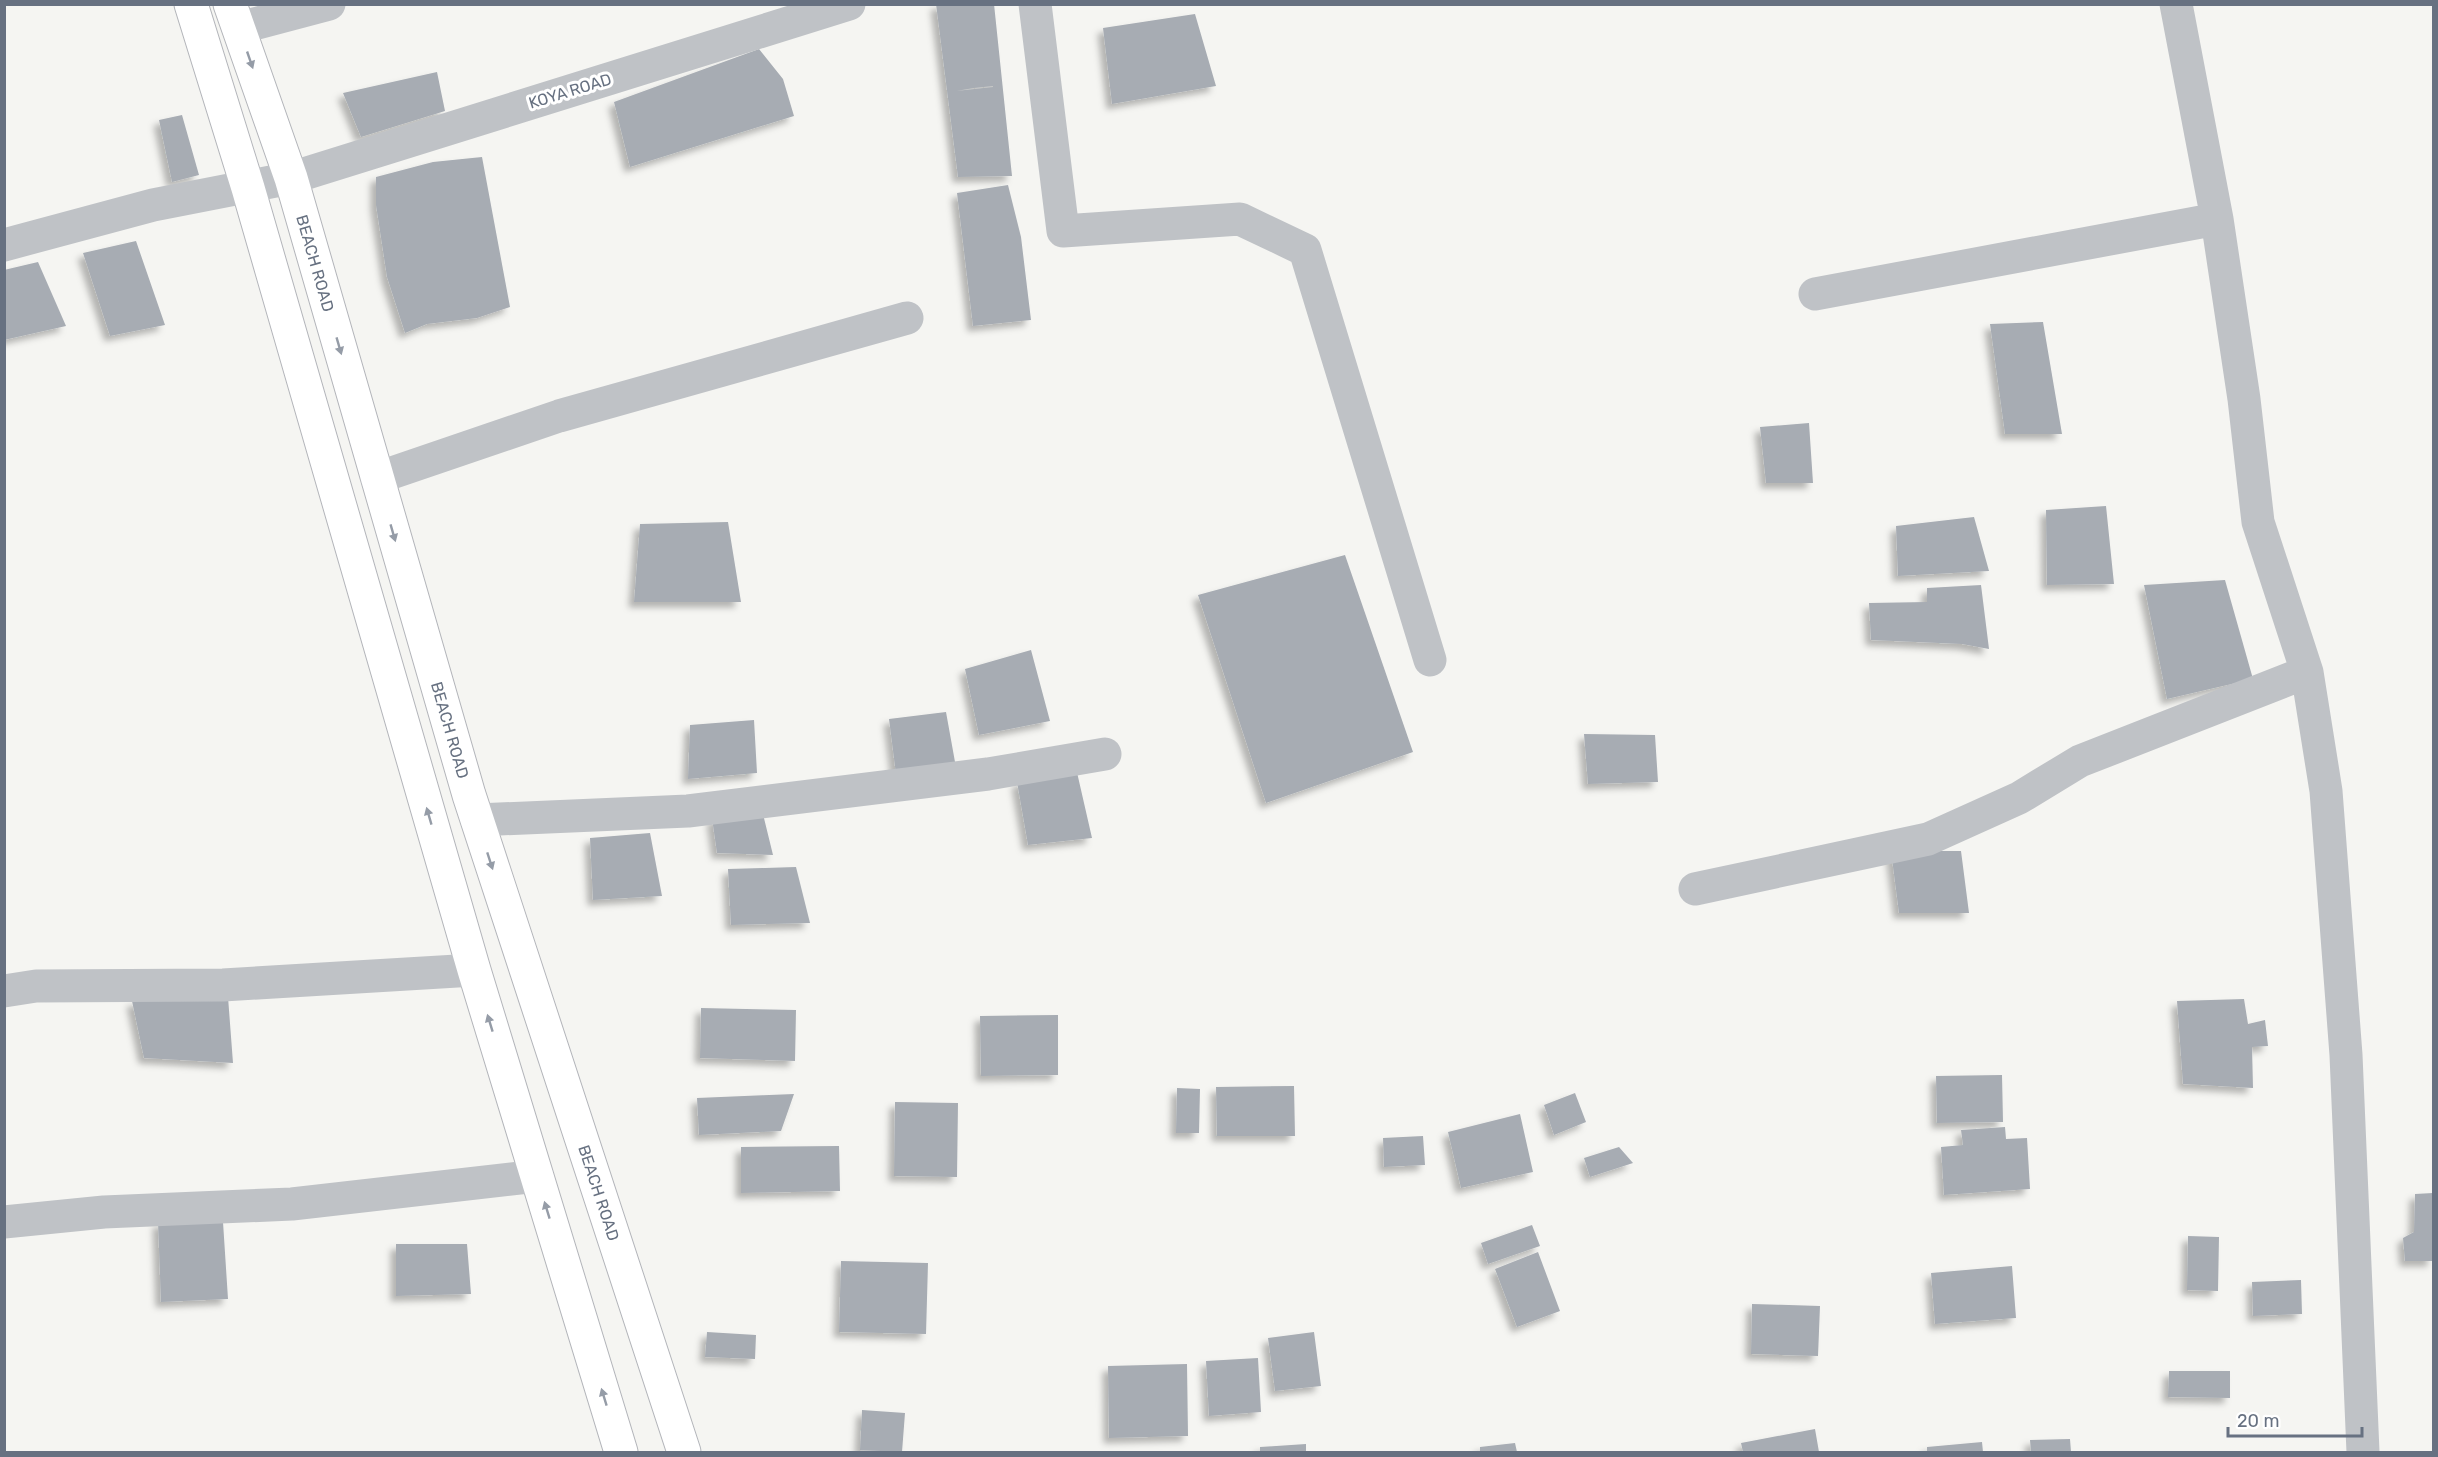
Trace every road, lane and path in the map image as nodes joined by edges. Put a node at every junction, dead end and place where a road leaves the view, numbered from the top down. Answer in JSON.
{"nodes":[{"id":1,"x":191,"y":4,"type":"edge"},
{"id":2,"x":329,"y":4,"type":"edge"},
{"id":3,"x":849,"y":4,"type":"edge"},
{"id":4,"x":1035,"y":4,"type":"edge"},
{"id":5,"x":2176,"y":4,"type":"edge"},
{"id":6,"x":235,"y":16,"type":"edge"},
{"id":7,"x":291,"y":178,"type":"junction"},
{"id":8,"x":248,"y":188,"type":"junction"},
{"id":9,"x":2217,"y":219,"type":"junction"},
{"id":10,"x":4,"y":246,"type":"edge"},
{"id":11,"x":1815,"y":294,"type":"dead end"},
{"id":12,"x":907,"y":318,"type":"dead end"},
{"id":13,"x":377,"y":478,"type":"junction"},
{"id":14,"x":1430,"y":660,"type":"dead end"},
{"id":15,"x":2307,"y":672,"type":"junction"},
{"id":16,"x":1105,"y":754,"type":"dead end"},
{"id":17,"x":477,"y":820,"type":"junction"},
{"id":18,"x":1695,"y":889,"type":"dead end"},
{"id":19,"x":474,"y":970,"type":"junction"},
{"id":20,"x":4,"y":991,"type":"edge"},
{"id":21,"x":537,"y":1176,"type":"junction"},
{"id":22,"x":4,"y":1222,"type":"edge"},
{"id":23,"x":621,"y":1452,"type":"edge"},
{"id":24,"x":684,"y":1452,"type":"edge"},
{"id":25,"x":2363,"y":1452,"type":"edge"}],
"edges":[{"from":1,"to":8,"type":"main road"},
{"from":2,"to":6,"type":"street"},
{"from":3,"to":7,"type":"street","name":"KOYA ROAD"},
{"from":4,"to":14,"type":"street"},
{"from":5,"to":9,"type":"street"},
{"from":6,"to":7,"type":"main road","name":"BEACH ROAD","one_way":true},
{"from":7,"to":8,"type":"street","name":"KOYA ROAD"},
{"from":7,"to":13,"type":"main road","name":"BEACH ROAD","one_way":true},
{"from":8,"to":10,"type":"street","name":"KOYA ROAD"},
{"from":19,"to":8,"type":"main road","one_way":true},
{"from":9,"to":11,"type":"street"},
{"from":9,"to":15,"type":"street"},
{"from":12,"to":13,"type":"street"},
{"from":13,"to":17,"type":"main road","name":"BEACH ROAD","one_way":true},
{"from":15,"to":18,"type":"street"},
{"from":15,"to":25,"type":"street"},
{"from":16,"to":17,"type":"street"},
{"from":17,"to":24,"type":"main road","name":"BEACH ROAD","one_way":true},
{"from":19,"to":20,"type":"street"},
{"from":21,"to":19,"type":"main road","one_way":true},
{"from":21,"to":22,"type":"street"},
{"from":23,"to":21,"type":"main road","one_way":true}]}
